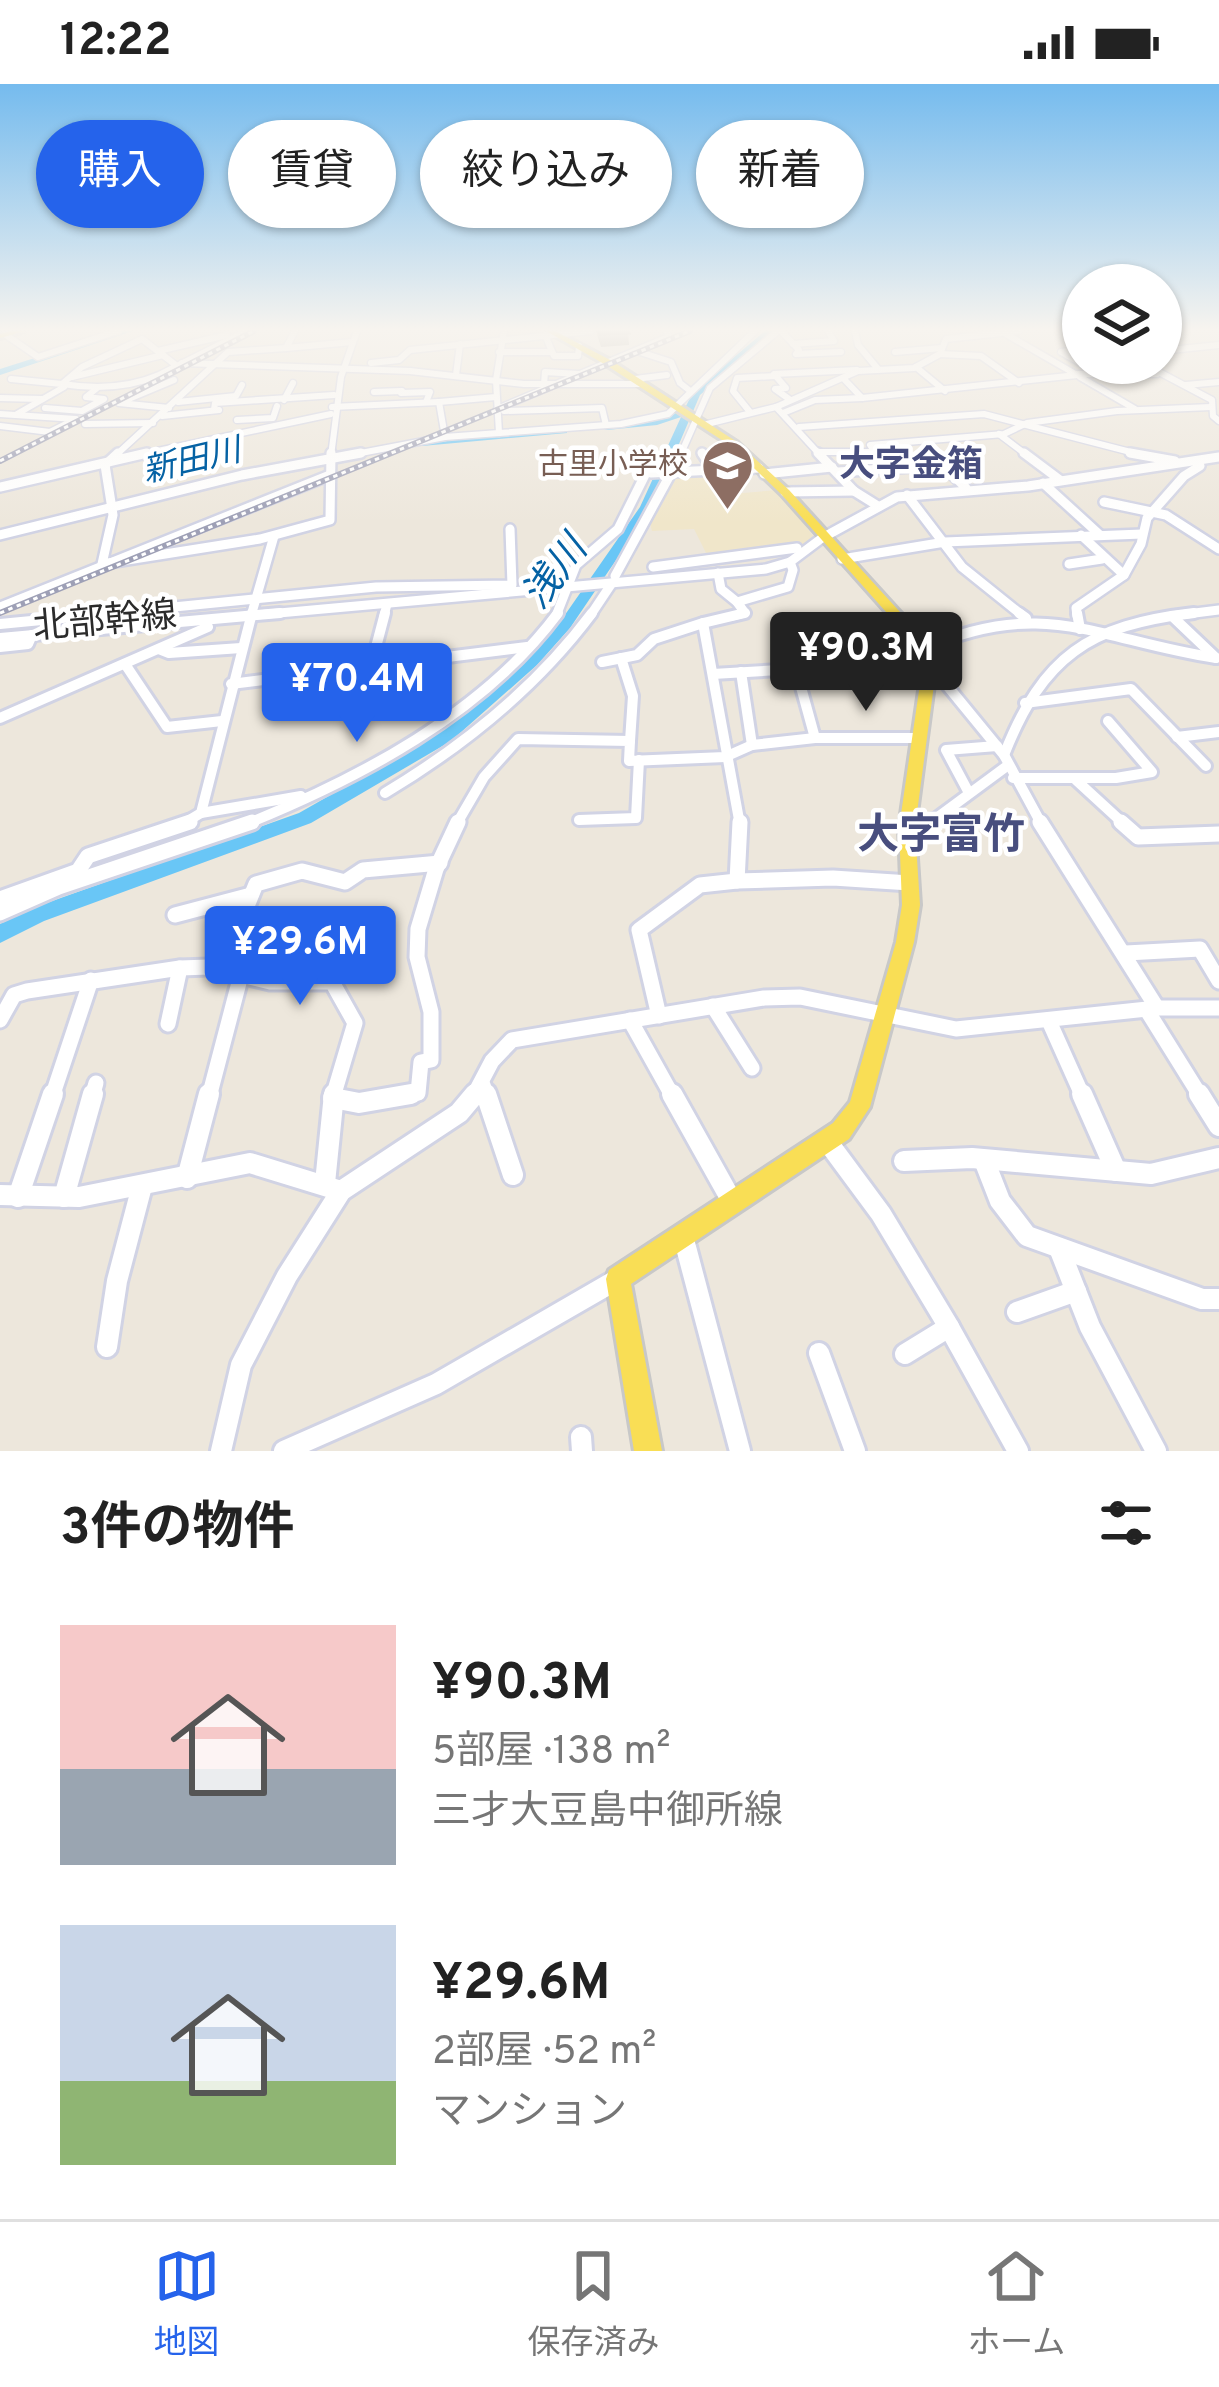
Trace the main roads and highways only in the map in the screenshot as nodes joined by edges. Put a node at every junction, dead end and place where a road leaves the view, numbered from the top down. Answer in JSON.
{"nodes":[{"id":1,"x":659,"y":395,"type":"edge"},
{"id":2,"x":648,"y":1451,"type":"edge"}],
"edges":[{"from":1,"to":2,"type":"main road"}]}
